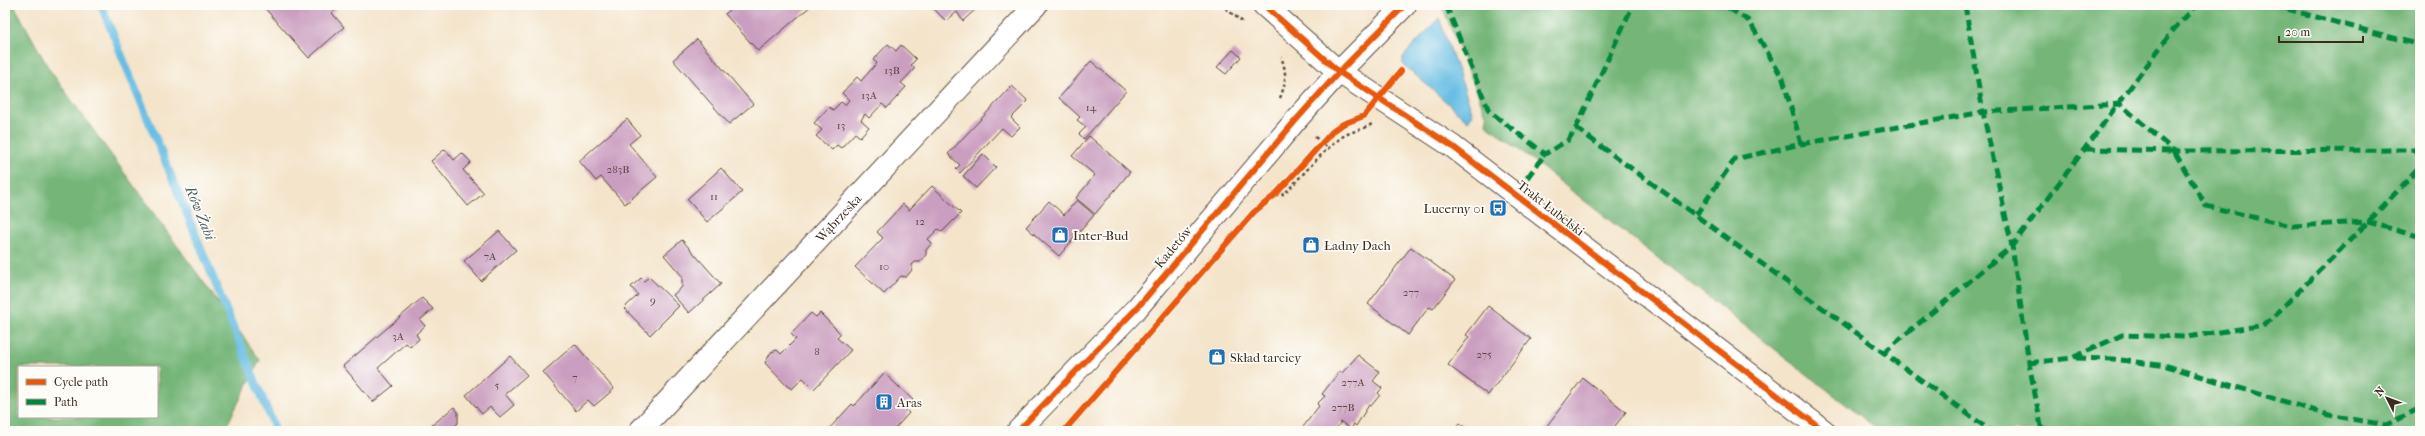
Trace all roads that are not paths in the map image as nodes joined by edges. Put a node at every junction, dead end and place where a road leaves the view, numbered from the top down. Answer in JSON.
{"nodes":[{"id":1,"x":1036,"y":5,"type":"edge"},
{"id":2,"x":1264,"y":5,"type":"edge"},
{"id":3,"x":1406,"y":5,"type":"edge"},
{"id":4,"x":1339,"y":72,"type":"junction"},
{"id":5,"x":640,"y":431,"type":"edge"},
{"id":6,"x":1018,"y":431,"type":"edge"},
{"id":7,"x":1824,"y":431,"type":"edge"}],
"edges":[{"from":1,"to":5,"type":"street","name":"Wąbrzeska"},
{"from":2,"to":4,"type":"street","name":"Trakt Lubelski"},
{"from":3,"to":4,"type":"street","name":"Kadetów"},
{"from":4,"to":6,"type":"street","name":"Kadetów"},
{"from":4,"to":7,"type":"street","name":"Trakt Lubelski"}]}
